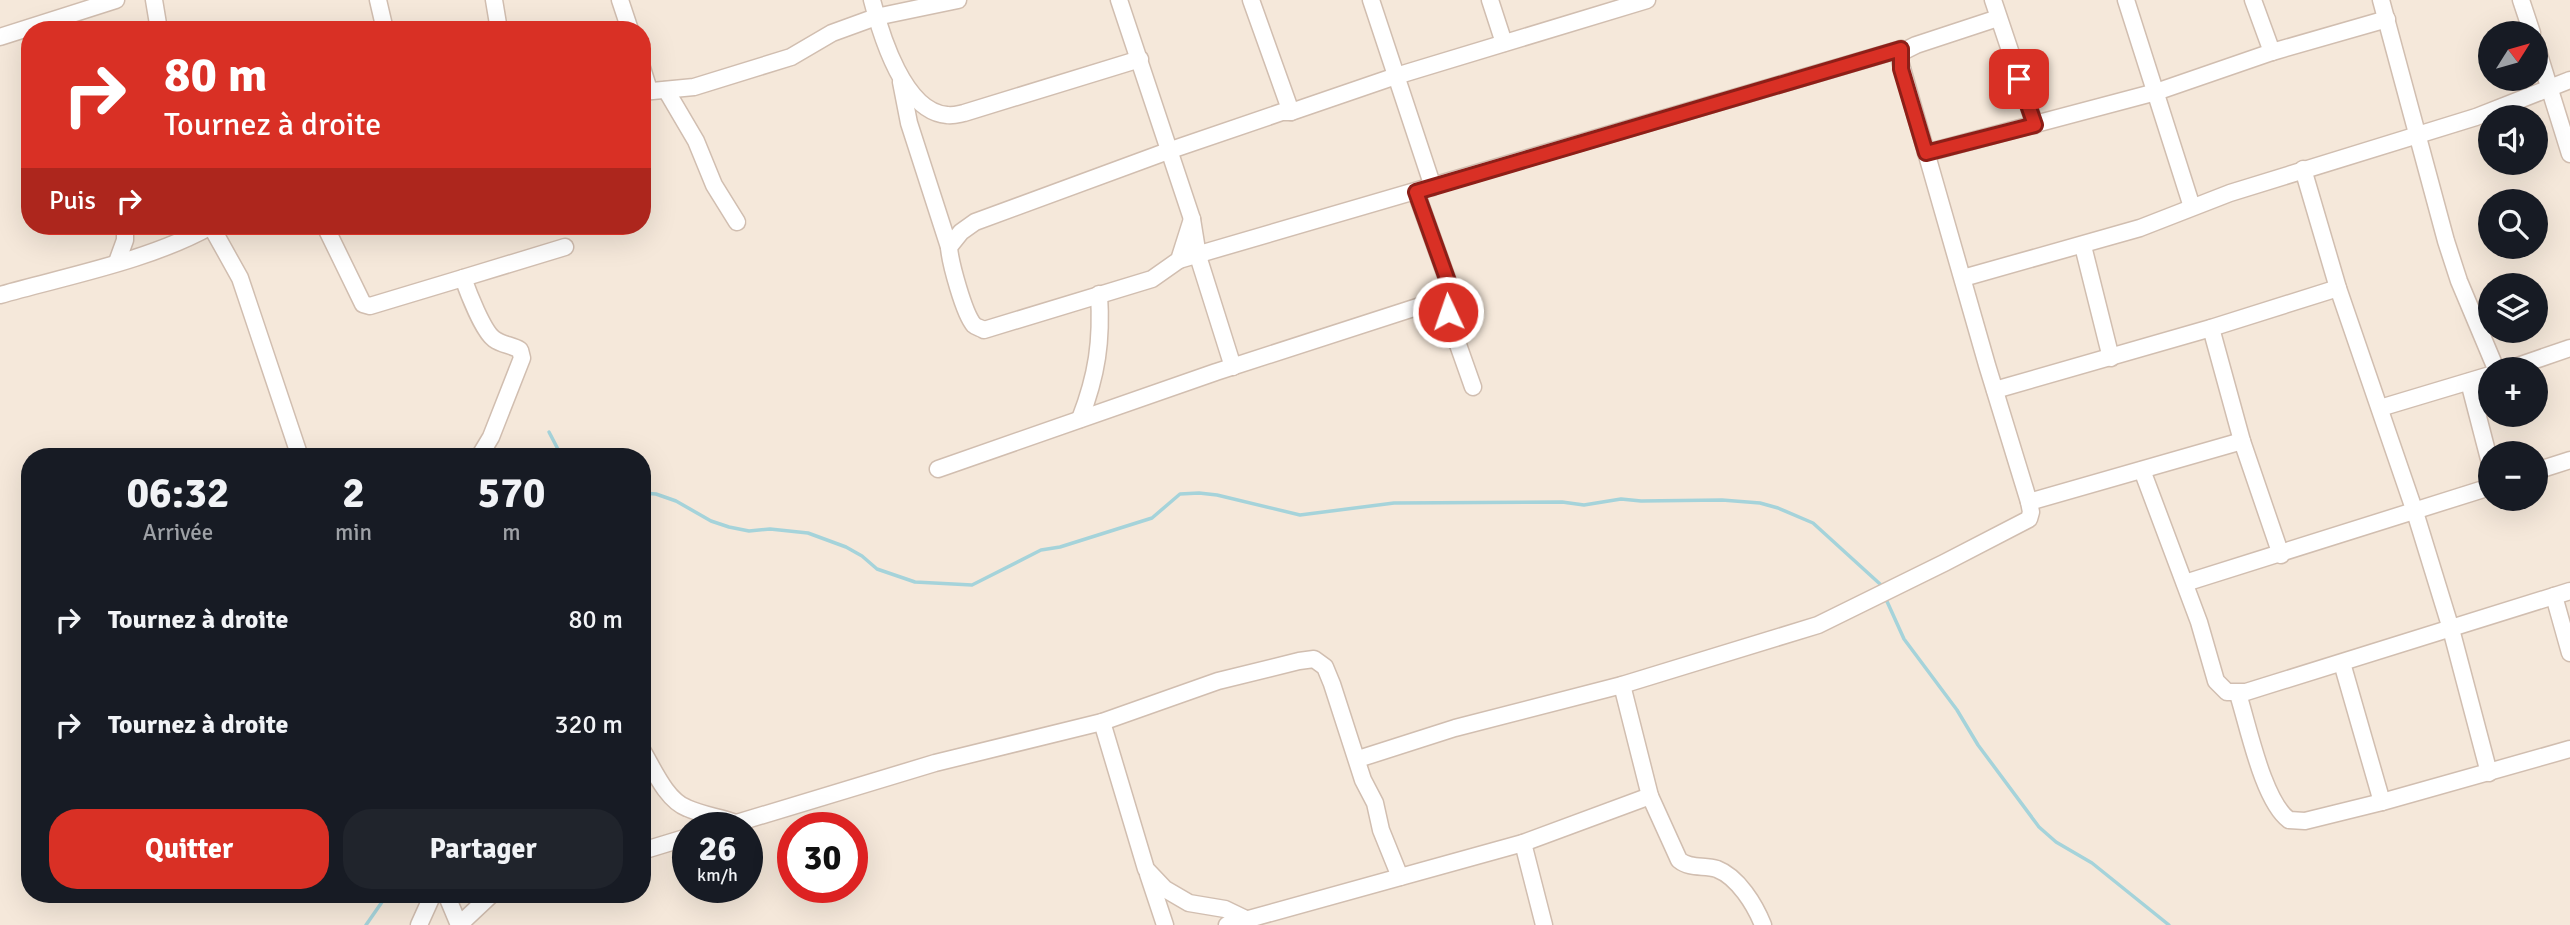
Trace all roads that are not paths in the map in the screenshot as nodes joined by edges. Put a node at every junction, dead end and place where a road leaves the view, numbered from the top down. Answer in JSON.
{"nodes":[{"id":1,"x":116,"y":0,"type":"edge"},
{"id":2,"x":154,"y":0,"type":"edge"},
{"id":3,"x":378,"y":0,"type":"edge"},
{"id":4,"x":494,"y":0,"type":"edge"},
{"id":5,"x":620,"y":0,"type":"edge"},
{"id":6,"x":872,"y":0,"type":"edge"},
{"id":7,"x":958,"y":0,"type":"edge"},
{"id":8,"x":1119,"y":0,"type":"edge"},
{"id":9,"x":1251,"y":0,"type":"edge"},
{"id":10,"x":1371,"y":0,"type":"edge"},
{"id":11,"x":1490,"y":0,"type":"edge"},
{"id":12,"x":1647,"y":0,"type":"edge"},
{"id":13,"x":1993,"y":0,"type":"edge"},
{"id":14,"x":2126,"y":0,"type":"edge"},
{"id":15,"x":2253,"y":0,"type":"edge"},
{"id":16,"x":2381,"y":0,"type":"edge"},
{"id":17,"x":2521,"y":0,"type":"edge"},
{"id":18,"x":1618,"y":4,"type":"edge"},
{"id":19,"x":876,"y":17,"type":"junction"},
{"id":20,"x":1998,"y":18,"type":"junction"},
{"id":21,"x":2387,"y":19,"type":"junction"},
{"id":22,"x":67,"y":21,"type":"edge"},
{"id":23,"x":158,"y":21,"type":"edge"},
{"id":24,"x":382,"y":21,"type":"edge"},
{"id":25,"x":498,"y":21,"type":"edge"},
{"id":26,"x":627,"y":21,"type":"edge"},
{"id":27,"x":2528,"y":21,"type":"edge"},
{"id":28,"x":21,"y":32,"type":"edge"},
{"id":29,"x":0,"y":37,"type":"edge"},
{"id":30,"x":1504,"y":43,"type":"junction"},
{"id":31,"x":1901,"y":49,"type":"junction"},
{"id":32,"x":2272,"y":52,"type":"junction"},
{"id":33,"x":1139,"y":59,"type":"junction"},
{"id":34,"x":1396,"y":76,"type":"junction"},
{"id":35,"x":901,"y":80,"type":"junction"},
{"id":36,"x":2570,"y":80,"type":"edge"},
{"id":37,"x":2548,"y":82,"type":"edge"},
{"id":38,"x":2550,"y":88,"type":"junction"},
{"id":39,"x":666,"y":90,"type":"junction"},
{"id":40,"x":651,"y":91,"type":"edge"},
{"id":41,"x":2156,"y":92,"type":"junction"},
{"id":42,"x":1291,"y":112,"type":"junction"},
{"id":43,"x":2035,"y":125,"type":"junction"},
{"id":44,"x":2417,"y":136,"type":"junction"},
{"id":45,"x":1168,"y":151,"type":"junction"},
{"id":46,"x":1926,"y":153,"type":"junction"},
{"id":47,"x":2570,"y":154,"type":"edge"},
{"id":48,"x":2303,"y":169,"type":"junction"},
{"id":49,"x":1433,"y":187,"type":"junction"},
{"id":50,"x":1416,"y":192,"type":"junction"},
{"id":51,"x":2192,"y":207,"type":"junction"},
{"id":52,"x":1192,"y":219,"type":"junction"},
{"id":53,"x":737,"y":222,"type":"dead end"},
{"id":54,"x":125,"y":235,"type":"edge"},
{"id":55,"x":194,"y":235,"type":"edge"},
{"id":56,"x":216,"y":235,"type":"edge"},
{"id":57,"x":329,"y":235,"type":"edge"},
{"id":58,"x":2083,"y":246,"type":"junction"},
{"id":59,"x":565,"y":247,"type":"dead end"},
{"id":60,"x":949,"y":247,"type":"junction"},
{"id":61,"x":1198,"y":256,"type":"junction"},
{"id":62,"x":1179,"y":260,"type":"junction"},
{"id":63,"x":117,"y":262,"type":"junction"},
{"id":64,"x":463,"y":278,"type":"junction"},
{"id":65,"x":1963,"y":278,"type":"junction"},
{"id":66,"x":2338,"y":288,"type":"junction"},
{"id":67,"x":1099,"y":294,"type":"junction"},
{"id":68,"x":0,"y":295,"type":"edge"},
{"id":69,"x":1451,"y":296,"type":"junction"},
{"id":70,"x":2211,"y":328,"type":"junction"},
{"id":71,"x":2570,"y":348,"type":"edge"},
{"id":72,"x":2492,"y":357,"type":"edge"},
{"id":73,"x":2544,"y":357,"type":"edge"},
{"id":74,"x":2111,"y":358,"type":"junction"},
{"id":75,"x":1233,"y":367,"type":"junction"},
{"id":76,"x":2478,"y":379,"type":"edge"},
{"id":77,"x":2469,"y":382,"type":"junction"},
{"id":78,"x":1474,"y":387,"type":"dead end"},
{"id":79,"x":1995,"y":390,"type":"junction"},
{"id":80,"x":2380,"y":408,"type":"junction"},
{"id":81,"x":1080,"y":419,"type":"junction"},
{"id":82,"x":2242,"y":441,"type":"junction"},
{"id":83,"x":2484,"y":441,"type":"edge"},
{"id":84,"x":297,"y":448,"type":"edge"},
{"id":85,"x":484,"y":448,"type":"edge"},
{"id":86,"x":2570,"y":460,"type":"edge"},
{"id":87,"x":2548,"y":467,"type":"edge"},
{"id":88,"x":938,"y":469,"type":"dead end"},
{"id":89,"x":2142,"y":470,"type":"junction"},
{"id":90,"x":2478,"y":491,"type":"edge"},
{"id":91,"x":2029,"y":502,"type":"junction"},
{"id":92,"x":2415,"y":512,"type":"junction"},
{"id":93,"x":2281,"y":555,"type":"junction"},
{"id":94,"x":2185,"y":583,"type":"junction"},
{"id":95,"x":2562,"y":594,"type":"edge"},
{"id":96,"x":2451,"y":629,"type":"junction"},
{"id":97,"x":2570,"y":653,"type":"edge"},
{"id":98,"x":2342,"y":663,"type":"junction"},
{"id":99,"x":1622,"y":685,"type":"junction"},
{"id":100,"x":2238,"y":694,"type":"junction"},
{"id":101,"x":1102,"y":722,"type":"junction"},
{"id":102,"x":2570,"y":749,"type":"edge"},
{"id":103,"x":1358,"y":759,"type":"junction"},
{"id":104,"x":651,"y":764,"type":"edge"},
{"id":105,"x":2489,"y":773,"type":"junction"},
{"id":106,"x":1650,"y":796,"type":"junction"},
{"id":107,"x":2382,"y":802,"type":"junction"},
{"id":108,"x":695,"y":812,"type":"edge"},
{"id":109,"x":763,"y":815,"type":"edge"},
{"id":110,"x":672,"y":842,"type":"edge"},
{"id":111,"x":1522,"y":843,"type":"junction"},
{"id":112,"x":651,"y":848,"type":"edge"},
{"id":113,"x":1146,"y":869,"type":"junction"},
{"id":114,"x":1400,"y":877,"type":"junction"},
{"id":115,"x":429,"y":903,"type":"edge"},
{"id":116,"x":450,"y":903,"type":"edge"},
{"id":117,"x":482,"y":903,"type":"edge"},
{"id":118,"x":1251,"y":922,"type":"edge"},
{"id":119,"x":419,"y":925,"type":"edge"},
{"id":120,"x":459,"y":925,"type":"edge"},
{"id":121,"x":1165,"y":925,"type":"edge"},
{"id":122,"x":1227,"y":925,"type":"edge"},
{"id":123,"x":1544,"y":925,"type":"edge"},
{"id":124,"x":1763,"y":925,"type":"edge"}],
"edges":[{"from":1,"to":22,"type":"street"},
{"from":2,"to":23,"type":"street"},
{"from":3,"to":24,"type":"street"},
{"from":4,"to":25,"type":"street"},
{"from":5,"to":26,"type":"street"},
{"from":6,"to":19,"type":"street"},
{"from":7,"to":19,"type":"street"},
{"from":8,"to":33,"type":"street"},
{"from":9,"to":42,"type":"street"},
{"from":10,"to":34,"type":"street"},
{"from":11,"to":30,"type":"street"},
{"from":12,"to":18,"type":"street"},
{"from":13,"to":20,"type":"street"},
{"from":14,"to":41,"type":"street"},
{"from":15,"to":32,"type":"street"},
{"from":16,"to":21,"type":"street"},
{"from":17,"to":27,"type":"street"},
{"from":18,"to":30,"type":"street"},
{"from":19,"to":35,"type":"street"},
{"from":19,"to":39,"type":"street"},
{"from":20,"to":31,"type":"street"},
{"from":20,"to":43,"type":"street"},
{"from":21,"to":32,"type":"street"},
{"from":21,"to":44,"type":"street"},
{"from":28,"to":29,"type":"street"},
{"from":30,"to":34,"type":"street"},
{"from":31,"to":46,"type":"street"},
{"from":31,"to":49,"type":"street"},
{"from":32,"to":41,"type":"street"},
{"from":33,"to":35,"type":"street"},
{"from":33,"to":45,"type":"street"},
{"from":34,"to":42,"type":"street"},
{"from":34,"to":49,"type":"street"},
{"from":35,"to":60,"type":"street"},
{"from":36,"to":38,"type":"street"},
{"from":37,"to":38,"type":"street"},
{"from":38,"to":44,"type":"street"},
{"from":38,"to":47,"type":"street"},
{"from":39,"to":40,"type":"street"},
{"from":39,"to":53,"type":"street"},
{"from":41,"to":43,"type":"street"},
{"from":41,"to":51,"type":"street"},
{"from":42,"to":45,"type":"street"},
{"from":43,"to":46,"type":"street"},
{"from":44,"to":48,"type":"street"},
{"from":44,"to":72,"type":"street"},
{"from":45,"to":52,"type":"street"},
{"from":45,"to":60,"type":"street"},
{"from":46,"to":65,"type":"street"},
{"from":48,"to":51,"type":"street"},
{"from":48,"to":66,"type":"street"},
{"from":49,"to":50,"type":"street"},
{"from":50,"to":61,"type":"street"},
{"from":50,"to":69,"type":"street"},
{"from":51,"to":58,"type":"street"},
{"from":52,"to":61,"type":"street"},
{"from":52,"to":62,"type":"street"},
{"from":54,"to":63,"type":"street"},
{"from":55,"to":63,"type":"street"},
{"from":56,"to":84,"type":"street"},
{"from":57,"to":64,"type":"street"},
{"from":58,"to":65,"type":"street"},
{"from":58,"to":74,"type":"street"},
{"from":59,"to":64,"type":"street"},
{"from":60,"to":67,"type":"street"},
{"from":61,"to":62,"type":"street"},
{"from":61,"to":75,"type":"street"},
{"from":62,"to":67,"type":"street"},
{"from":63,"to":68,"type":"street"},
{"from":64,"to":85,"type":"street"},
{"from":65,"to":79,"type":"street"},
{"from":66,"to":70,"type":"street"},
{"from":66,"to":80,"type":"street"},
{"from":67,"to":81,"type":"street"},
{"from":69,"to":75,"type":"street"},
{"from":69,"to":78,"type":"street"},
{"from":70,"to":74,"type":"street"},
{"from":70,"to":82,"type":"street"},
{"from":71,"to":73,"type":"street"},
{"from":74,"to":79,"type":"street"},
{"from":75,"to":81,"type":"street"},
{"from":76,"to":77,"type":"street"},
{"from":77,"to":80,"type":"street"},
{"from":77,"to":83,"type":"street"},
{"from":79,"to":91,"type":"street"},
{"from":80,"to":92,"type":"street"},
{"from":81,"to":88,"type":"street"},
{"from":82,"to":89,"type":"street"},
{"from":82,"to":93,"type":"street"},
{"from":86,"to":87,"type":"street"},
{"from":89,"to":91,"type":"street"},
{"from":89,"to":94,"type":"street"},
{"from":90,"to":92,"type":"street"},
{"from":91,"to":99,"type":"street"},
{"from":92,"to":93,"type":"street"},
{"from":92,"to":96,"type":"street"},
{"from":93,"to":94,"type":"street"},
{"from":94,"to":100,"type":"street"},
{"from":95,"to":96,"type":"street"},
{"from":95,"to":97,"type":"street"},
{"from":96,"to":98,"type":"street"},
{"from":96,"to":105,"type":"street"},
{"from":98,"to":100,"type":"street"},
{"from":98,"to":107,"type":"street"},
{"from":99,"to":103,"type":"street"},
{"from":99,"to":106,"type":"street"},
{"from":100,"to":107,"type":"street"},
{"from":101,"to":103,"type":"street"},
{"from":101,"to":109,"type":"street"},
{"from":101,"to":113,"type":"street"},
{"from":102,"to":105,"type":"street"},
{"from":103,"to":114,"type":"street"},
{"from":104,"to":108,"type":"street"},
{"from":105,"to":107,"type":"street"},
{"from":106,"to":111,"type":"street"},
{"from":106,"to":124,"type":"street"},
{"from":110,"to":112,"type":"street"},
{"from":111,"to":114,"type":"street"},
{"from":111,"to":123,"type":"street"},
{"from":113,"to":118,"type":"street"},
{"from":113,"to":121,"type":"street"},
{"from":114,"to":118,"type":"street"},
{"from":115,"to":119,"type":"street"},
{"from":116,"to":120,"type":"street"},
{"from":117,"to":120,"type":"street"},
{"from":118,"to":122,"type":"street"}]}
